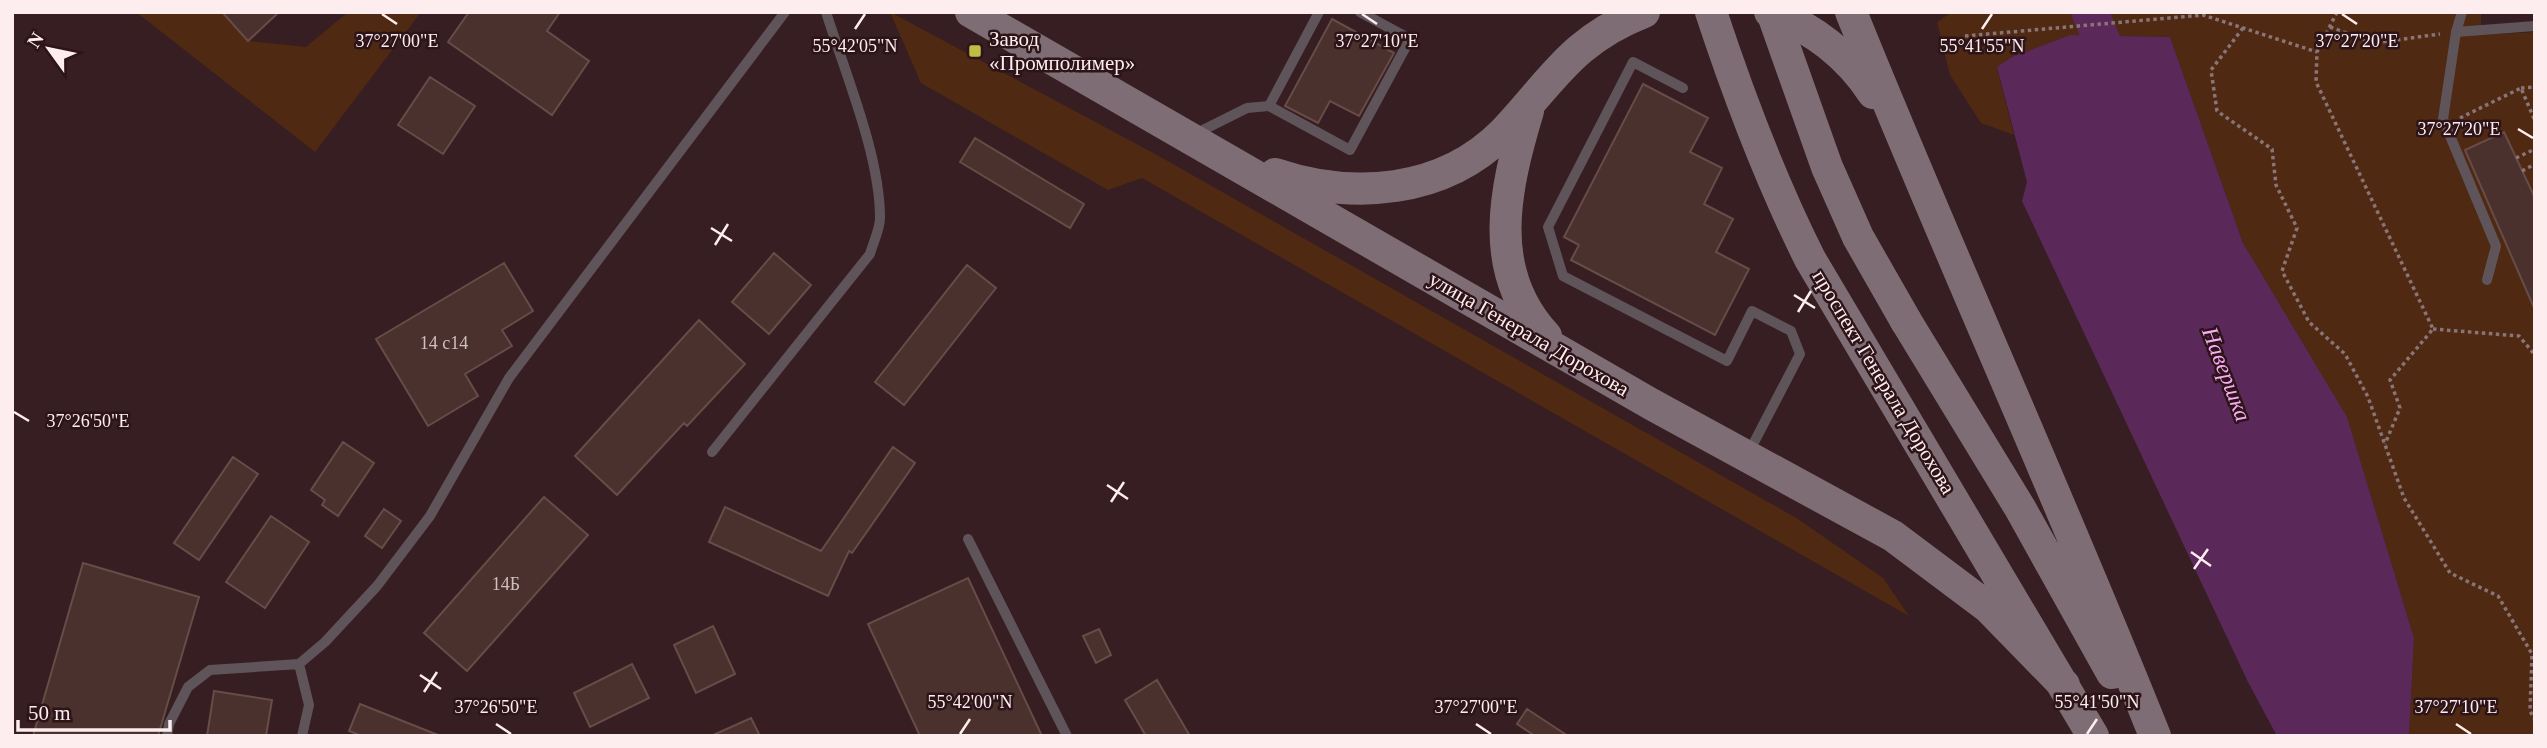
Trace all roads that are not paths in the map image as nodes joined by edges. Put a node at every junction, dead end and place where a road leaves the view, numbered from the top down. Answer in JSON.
{"nodes":[{"id":1,"x":785,"y":12,"type":"edge"},
{"id":2,"x":826,"y":12,"type":"edge"},
{"id":3,"x":971,"y":12,"type":"edge"},
{"id":4,"x":1320,"y":12,"type":"edge"},
{"id":5,"x":1360,"y":12,"type":"edge"},
{"id":6,"x":1644,"y":12,"type":"edge"},
{"id":7,"x":1712,"y":12,"type":"edge"},
{"id":8,"x":1771,"y":12,"type":"edge"},
{"id":9,"x":1851,"y":12,"type":"edge"},
{"id":10,"x":2462,"y":12,"type":"edge"},
{"id":11,"x":2535,"y":26,"type":"edge"},
{"id":12,"x":2456,"y":32,"type":"junction"},
{"id":13,"x":1684,"y":88,"type":"dead end"},
{"id":14,"x":1530,"y":103,"type":"junction"},
{"id":15,"x":1269,"y":106,"type":"junction"},
{"id":16,"x":1899,"y":132,"type":"junction"},
{"id":17,"x":1190,"y":137,"type":"junction"},
{"id":18,"x":1223,"y":157,"type":"junction"},
{"id":19,"x":2487,"y":280,"type":"dead end"},
{"id":20,"x":1560,"y":351,"type":"junction"},
{"id":21,"x":712,"y":452,"type":"dead end"},
{"id":22,"x":1747,"y":457,"type":"junction"},
{"id":23,"x":968,"y":539,"type":"dead end"},
{"id":24,"x":299,"y":664,"type":"junction"},
{"id":25,"x":2064,"y":685,"type":"junction"},
{"id":26,"x":167,"y":736,"type":"edge"},
{"id":27,"x":302,"y":736,"type":"edge"},
{"id":28,"x":1067,"y":736,"type":"edge"},
{"id":29,"x":2093,"y":736,"type":"edge"},
{"id":30,"x":2147,"y":736,"type":"edge"},
{"id":31,"x":2155,"y":736,"type":"edge"}],
"edges":[{"from":1,"to":24,"type":"lane"},
{"from":2,"to":21,"type":"lane"},
{"from":3,"to":17,"type":"main road","name":"улица Генерала Дорохова"},
{"from":4,"to":15,"type":"lane"},
{"from":5,"to":15,"type":"lane"},
{"from":6,"to":14,"type":"main road"},
{"from":7,"to":25,"type":"main road","name":"проспект Генерала Дорохова"},
{"from":8,"to":16,"type":"main road"},
{"from":8,"to":30,"type":"main road","bridge":true},
{"from":9,"to":16,"type":"main road"},
{"from":10,"to":12,"type":"lane"},
{"from":11,"to":12,"type":"lane"},
{"from":12,"to":19,"type":"lane"},
{"from":13,"to":22,"type":"lane"},
{"from":14,"to":18,"type":"main road"},
{"from":14,"to":20,"type":"main road"},
{"from":15,"to":17,"type":"lane"},
{"from":16,"to":31,"type":"main road"},
{"from":17,"to":18,"type":"main road","name":"улица Генерала Дорохова"},
{"from":18,"to":20,"type":"main road","name":"улица Генерала Дорохова"},
{"from":20,"to":22,"type":"main road","name":"улица Генерала Дорохова"},
{"from":22,"to":25,"type":"main road","name":"улица Генерала Дорохова"},
{"from":23,"to":28,"type":"lane"},
{"from":24,"to":26,"type":"lane"},
{"from":24,"to":27,"type":"lane"},
{"from":25,"to":29,"type":"main road","name":"проспект Генерала Дорохова"}]}
